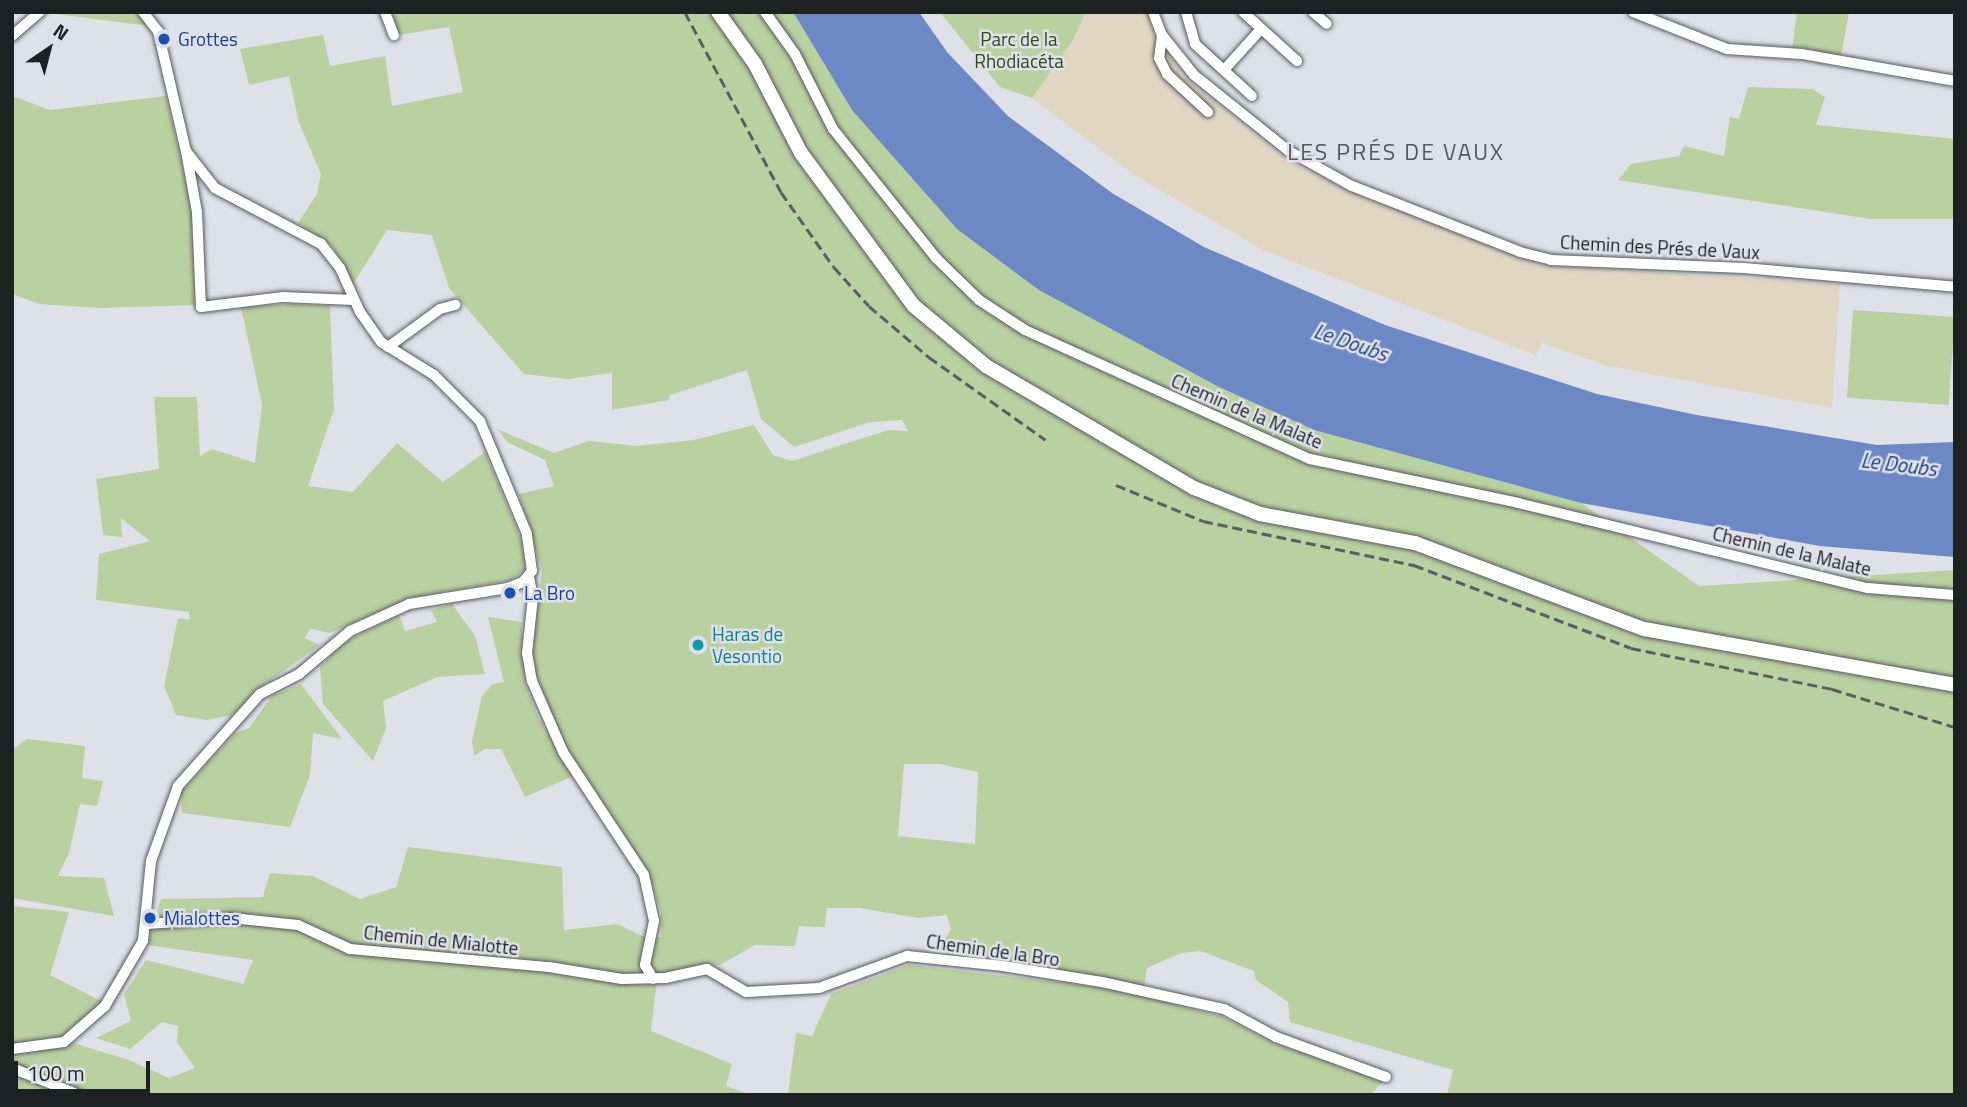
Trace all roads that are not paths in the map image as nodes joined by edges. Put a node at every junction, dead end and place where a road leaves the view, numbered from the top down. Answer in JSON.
{"nodes":[{"id":1,"x":40,"y":12,"type":"edge"},
{"id":2,"x":143,"y":12,"type":"edge"},
{"id":3,"x":385,"y":12,"type":"edge"},
{"id":4,"x":718,"y":12,"type":"edge"},
{"id":5,"x":765,"y":12,"type":"edge"},
{"id":6,"x":1153,"y":12,"type":"edge"},
{"id":7,"x":1186,"y":12,"type":"edge"},
{"id":8,"x":1242,"y":12,"type":"edge"},
{"id":9,"x":1313,"y":12,"type":"edge"},
{"id":10,"x":1633,"y":12,"type":"edge"},
{"id":11,"x":155,"y":17,"type":"edge"},
{"id":12,"x":1327,"y":24,"type":"dead end"},
{"id":13,"x":1261,"y":29,"type":"junction"},
{"id":14,"x":394,"y":35,"type":"dead end"},
{"id":15,"x":12,"y":36,"type":"edge"},
{"id":16,"x":1162,"y":36,"type":"junction"},
{"id":17,"x":1297,"y":61,"type":"dead end"},
{"id":18,"x":1224,"y":71,"type":"junction"},
{"id":19,"x":1955,"y":81,"type":"edge"},
{"id":20,"x":1252,"y":96,"type":"dead end"},
{"id":21,"x":1208,"y":111,"type":"dead end"},
{"id":22,"x":186,"y":151,"type":"junction"},
{"id":23,"x":1955,"y":287,"type":"edge"},
{"id":24,"x":354,"y":300,"type":"junction"},
{"id":25,"x":455,"y":306,"type":"dead end"},
{"id":26,"x":388,"y":346,"type":"junction"},
{"id":27,"x":529,"y":577,"type":"junction"},
{"id":28,"x":1955,"y":595,"type":"edge"},
{"id":29,"x":1955,"y":685,"type":"edge"},
{"id":30,"x":147,"y":923,"type":"junction"},
{"id":31,"x":653,"y":979,"type":"junction"},
{"id":32,"x":12,"y":1049,"type":"edge"},
{"id":33,"x":12,"y":1068,"type":"edge"},
{"id":34,"x":1386,"y":1077,"type":"dead end"},
{"id":35,"x":79,"y":1095,"type":"edge"}],
"edges":[{"from":1,"to":15,"type":"street"},
{"from":2,"to":11,"type":"street"},
{"from":3,"to":14,"type":"street"},
{"from":4,"to":29,"type":"main road"},
{"from":5,"to":28,"type":"street","name":"Chemin de la Malate"},
{"from":6,"to":16,"type":"street","name":"Chemin des Prés de Vaux"},
{"from":7,"to":18,"type":"street"},
{"from":8,"to":13,"type":"street"},
{"from":9,"to":12,"type":"street"},
{"from":10,"to":19,"type":"street"},
{"from":11,"to":22,"type":"street"},
{"from":13,"to":17,"type":"street"},
{"from":13,"to":18,"type":"street"},
{"from":16,"to":21,"type":"street"},
{"from":16,"to":23,"type":"street","name":"Chemin des Prés de Vaux"},
{"from":18,"to":20,"type":"street"},
{"from":22,"to":24,"type":"street"},
{"from":22,"to":24,"type":"street"},
{"from":24,"to":26,"type":"street"},
{"from":25,"to":26,"type":"street"},
{"from":26,"to":27,"type":"street"},
{"from":27,"to":30,"type":"street"},
{"from":27,"to":31,"type":"street"},
{"from":30,"to":31,"type":"street","name":"Chemin de Mialotte"},
{"from":30,"to":32,"type":"street"},
{"from":31,"to":34,"type":"street","name":"Chemin de la Bro"},
{"from":33,"to":35,"type":"street"}]}
